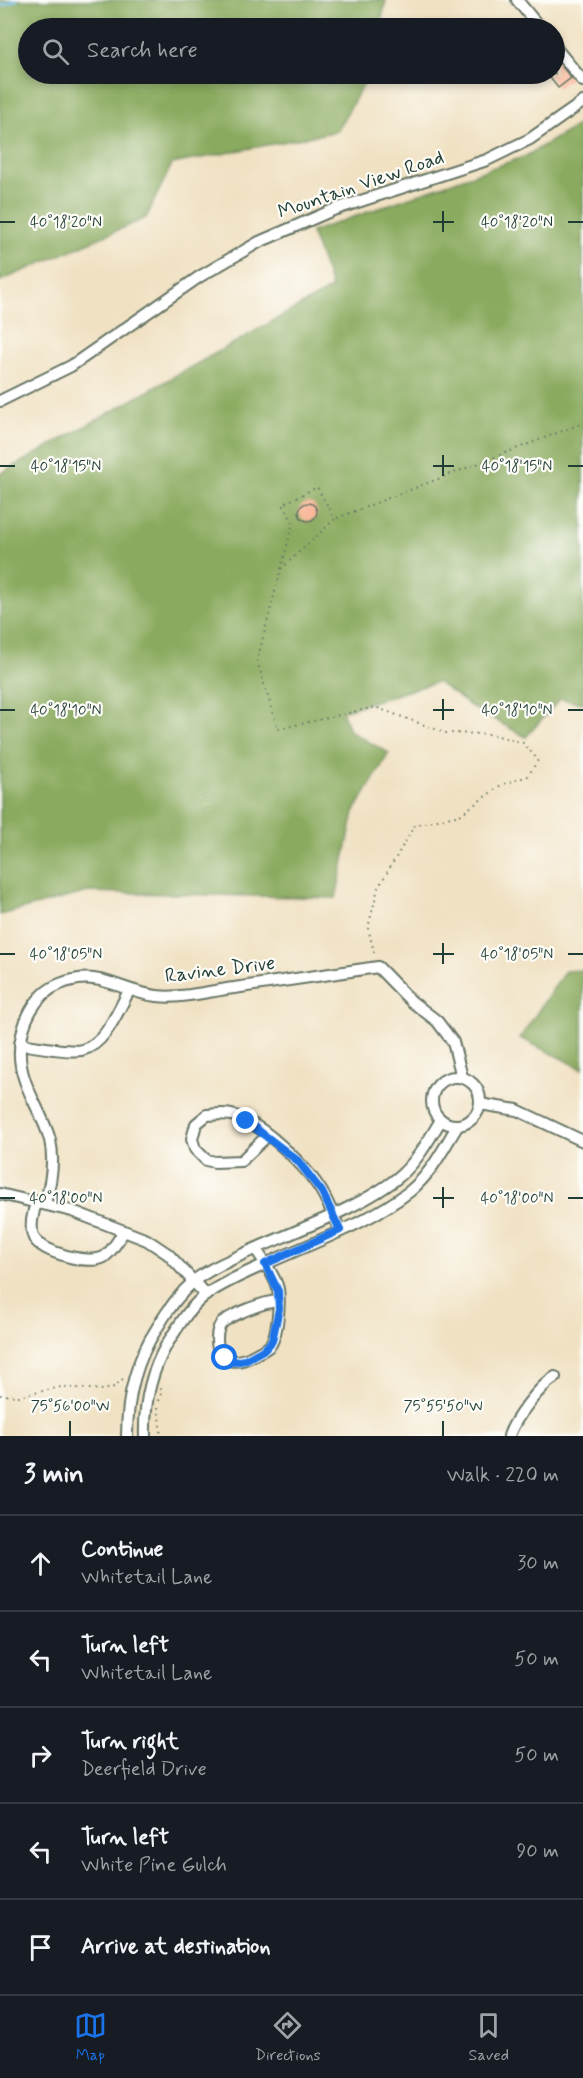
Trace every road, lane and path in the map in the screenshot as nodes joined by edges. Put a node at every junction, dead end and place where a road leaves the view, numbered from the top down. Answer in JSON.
{"nodes":[{"id":1,"x":521,"y":2,"type":"edge"},
{"id":2,"x":533,"y":18,"type":"edge"},
{"id":3,"x":565,"y":58,"type":"edge"},
{"id":4,"x":583,"y":81,"type":"edge"},
{"id":5,"x":583,"y":102,"type":"edge"},
{"id":6,"x":0,"y":401,"type":"edge"},
{"id":7,"x":583,"y":423,"type":"edge"},
{"id":8,"x":335,"y":519,"type":"junction"},
{"id":9,"x":281,"y":569,"type":"junction"},
{"id":10,"x":378,"y":967,"type":"junction"},
{"id":11,"x":129,"y":991,"type":"junction"},
{"id":12,"x":20,"y":1044,"type":"junction"},
{"id":13,"x":462,"y":1077,"type":"junction"},
{"id":14,"x":480,"y":1104,"type":"junction"},
{"id":15,"x":441,"y":1120,"type":"junction"},
{"id":16,"x":458,"y":1125,"type":"junction"},
{"id":17,"x":267,"y":1136,"type":"junction"},
{"id":18,"x":583,"y":1141,"type":"edge"},
{"id":19,"x":0,"y":1194,"type":"edge"},
{"id":20,"x":41,"y":1202,"type":"junction"},
{"id":21,"x":332,"y":1214,"type":"junction"},
{"id":22,"x":340,"y":1230,"type":"junction"},
{"id":23,"x":124,"y":1231,"type":"junction"},
{"id":24,"x":256,"y":1249,"type":"junction"},
{"id":25,"x":265,"y":1264,"type":"junction"},
{"id":26,"x":193,"y":1282,"type":"junction"},
{"id":27,"x":206,"y":1295,"type":"junction"},
{"id":28,"x":278,"y":1301,"type":"junction"},
{"id":29,"x":555,"y":1377,"type":"dead end"},
{"id":30,"x":134,"y":1378,"type":"junction"},
{"id":31,"x":151,"y":1381,"type":"junction"},
{"id":32,"x":0,"y":1395,"type":"edge"},
{"id":33,"x":127,"y":1436,"type":"edge"},
{"id":34,"x":145,"y":1436,"type":"edge"},
{"id":35,"x":161,"y":1436,"type":"edge"},
{"id":36,"x":509,"y":1436,"type":"edge"}],
"edges":[{"from":1,"to":2,"type":"street"},
{"from":3,"to":4,"type":"street"},
{"from":5,"to":6,"type":"street","name":"Mountain View Road"},
{"from":7,"to":8,"type":"path"},
{"from":8,"to":9,"type":"path"},
{"from":8,"to":9,"type":"path"},
{"from":9,"to":10,"type":"path"},
{"from":10,"to":11,"type":"street","name":"Ravine Drive"},
{"from":10,"to":13,"type":"street"},
{"from":11,"to":12,"type":"street"},
{"from":11,"to":12,"type":"street","name":"Ravine Drive"},
{"from":12,"to":20,"type":"street","name":"Ravine Drive"},
{"from":13,"to":14,"type":"street"},
{"from":13,"to":15,"type":"street"},
{"from":14,"to":16,"type":"street"},
{"from":14,"to":18,"type":"street"},
{"from":15,"to":16,"type":"street"},
{"from":15,"to":21,"type":"street"},
{"from":16,"to":22,"type":"street"},
{"from":17,"to":17,"type":"street"},
{"from":17,"to":21,"type":"street"},
{"from":19,"to":20,"type":"street"},
{"from":20,"to":23,"type":"street"},
{"from":20,"to":23,"type":"street","name":"Ravine Drive"},
{"from":21,"to":22,"type":"street"},
{"from":21,"to":24,"type":"street"},
{"from":22,"to":25,"type":"street"},
{"from":23,"to":26,"type":"street"},
{"from":24,"to":25,"type":"street"},
{"from":24,"to":26,"type":"street"},
{"from":25,"to":27,"type":"street"},
{"from":25,"to":28,"type":"street"},
{"from":26,"to":27,"type":"street"},
{"from":26,"to":30,"type":"street"},
{"from":27,"to":31,"type":"street"},
{"from":28,"to":28,"type":"street"},
{"from":29,"to":36,"type":"street"},
{"from":30,"to":32,"type":"path"},
{"from":30,"to":33,"type":"street"},
{"from":31,"to":34,"type":"street"},
{"from":31,"to":35,"type":"path"}]}
